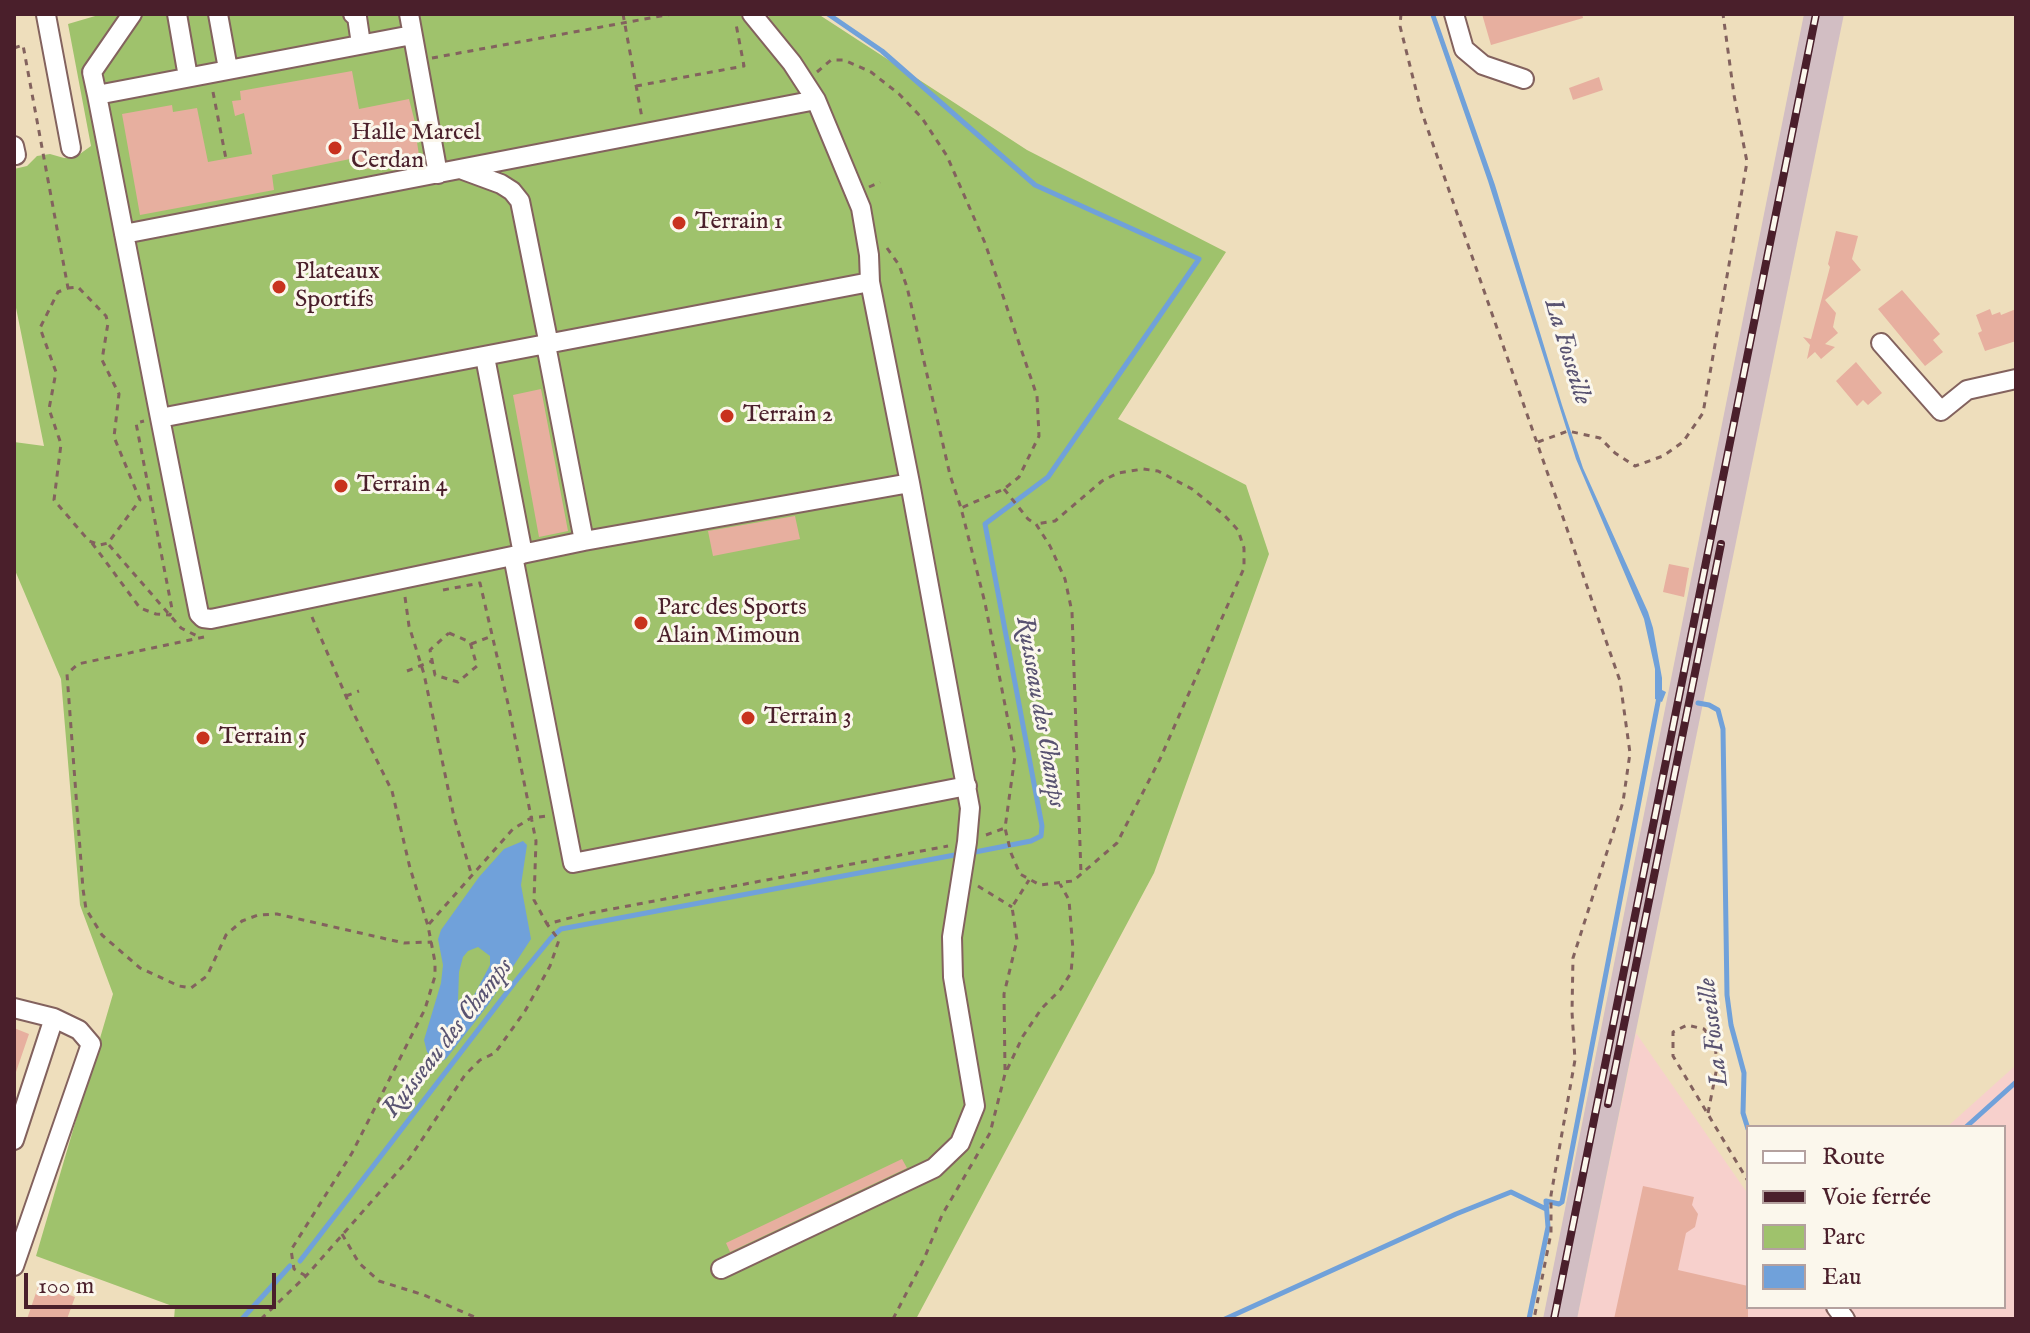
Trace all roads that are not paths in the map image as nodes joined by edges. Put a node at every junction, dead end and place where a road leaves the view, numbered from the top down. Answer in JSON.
{"nodes":[{"id":1,"x":132,"y":14,"type":"edge"},
{"id":2,"x":177,"y":14,"type":"edge"},
{"id":3,"x":218,"y":14,"type":"edge"},
{"id":4,"x":409,"y":14,"type":"edge"},
{"id":5,"x":752,"y":14,"type":"edge"},
{"id":6,"x":1454,"y":14,"type":"edge"},
{"id":7,"x":46,"y":15,"type":"edge"},
{"id":8,"x":361,"y":15,"type":"edge"},
{"id":9,"x":412,"y":35,"type":"junction"},
{"id":10,"x":361,"y":44,"type":"junction"},
{"id":11,"x":228,"y":69,"type":"junction"},
{"id":12,"x":188,"y":77,"type":"junction"},
{"id":13,"x":1524,"y":79,"type":"dead end"},
{"id":14,"x":97,"y":95,"type":"junction"},
{"id":15,"x":816,"y":100,"type":"junction"},
{"id":16,"x":71,"y":148,"type":"dead end"},
{"id":17,"x":460,"y":169,"type":"junction"},
{"id":18,"x":438,"y":174,"type":"junction"},
{"id":19,"x":124,"y":234,"type":"junction"},
{"id":20,"x":870,"y":282,"type":"junction"},
{"id":21,"x":1881,"y":343,"type":"dead end"},
{"id":22,"x":548,"y":345,"type":"junction"},
{"id":23,"x":485,"y":357,"type":"junction"},
{"id":24,"x":2016,"y":379,"type":"edge"},
{"id":25,"x":160,"y":418,"type":"junction"},
{"id":26,"x":910,"y":483,"type":"junction"},
{"id":27,"x":584,"y":541,"type":"junction"},
{"id":28,"x":518,"y":555,"type":"junction"},
{"id":29,"x":202,"y":618,"type":"junction"},
{"id":30,"x":201,"y":637,"type":"road end"},
{"id":31,"x":967,"y":786,"type":"junction"},
{"id":32,"x":14,"y":1008,"type":"edge"},
{"id":33,"x":54,"y":1018,"type":"junction"},
{"id":34,"x":14,"y":1140,"type":"edge"},
{"id":35,"x":14,"y":1266,"type":"edge"},
{"id":36,"x":721,"y":1269,"type":"dead end"}],
"edges":[{"from":1,"to":14,"type":"street"},
{"from":2,"to":12,"type":"street"},
{"from":3,"to":11,"type":"street"},
{"from":4,"to":9,"type":"street"},
{"from":5,"to":15,"type":"street"},
{"from":6,"to":13,"type":"street"},
{"from":7,"to":16,"type":"street"},
{"from":8,"to":10,"type":"street"},
{"from":9,"to":10,"type":"street"},
{"from":9,"to":18,"type":"street"},
{"from":10,"to":11,"type":"street"},
{"from":11,"to":12,"type":"street"},
{"from":12,"to":14,"type":"street"},
{"from":14,"to":19,"type":"street"},
{"from":15,"to":17,"type":"street"},
{"from":15,"to":20,"type":"street"},
{"from":17,"to":18,"type":"street"},
{"from":17,"to":22,"type":"street"},
{"from":18,"to":19,"type":"street"},
{"from":19,"to":25,"type":"street"},
{"from":20,"to":22,"type":"street"},
{"from":20,"to":26,"type":"street"},
{"from":21,"to":24,"type":"street"},
{"from":22,"to":23,"type":"street"},
{"from":22,"to":27,"type":"street"},
{"from":23,"to":25,"type":"street"},
{"from":23,"to":28,"type":"street"},
{"from":25,"to":29,"type":"street"},
{"from":26,"to":27,"type":"street"},
{"from":26,"to":31,"type":"street"},
{"from":27,"to":28,"type":"street"},
{"from":28,"to":29,"type":"street"},
{"from":28,"to":31,"type":"street"},
{"from":29,"to":30,"type":"street"},
{"from":31,"to":36,"type":"street"},
{"from":32,"to":33,"type":"street"},
{"from":33,"to":34,"type":"street"},
{"from":33,"to":35,"type":"street"}]}
